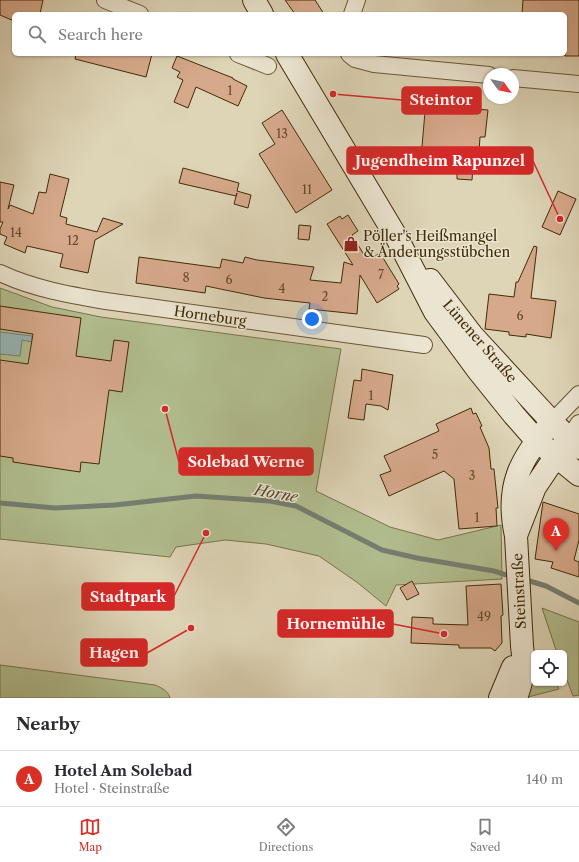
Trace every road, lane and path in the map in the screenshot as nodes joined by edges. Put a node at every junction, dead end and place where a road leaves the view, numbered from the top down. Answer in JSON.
{"nodes":[{"id":1,"x":105,"y":0,"type":"edge"},
{"id":2,"x":254,"y":0,"type":"edge"},
{"id":3,"x":357,"y":0,"type":"edge"},
{"id":4,"x":135,"y":12,"type":"edge"},
{"id":5,"x":261,"y":12,"type":"edge"},
{"id":6,"x":353,"y":12,"type":"edge"},
{"id":7,"x":243,"y":56,"type":"edge"},
{"id":8,"x":288,"y":56,"type":"edge"},
{"id":9,"x":352,"y":56,"type":"edge"},
{"id":10,"x":268,"y":66,"type":"dead end"},
{"id":11,"x":483,"y":75,"type":"edge"},
{"id":12,"x":519,"y":79,"type":"edge"},
{"id":13,"x":579,"y":84,"type":"edge"},
{"id":14,"x":397,"y":238,"type":"junction"},
{"id":15,"x":0,"y":273,"type":"edge"},
{"id":16,"x":424,"y":345,"type":"dead end"},
{"id":17,"x":579,"y":394,"type":"edge"},
{"id":18,"x":552,"y":422,"type":"junction"},
{"id":19,"x":576,"y":436,"type":"edge"},
{"id":20,"x":536,"y":440,"type":"junction"},
{"id":21,"x":556,"y":456,"type":"junction"},
{"id":22,"x":579,"y":475,"type":"edge"},
{"id":23,"x":517,"y":546,"type":"junction"},
{"id":24,"x":522,"y":646,"type":"junction"},
{"id":25,"x":500,"y":698,"type":"edge"},
{"id":26,"x":516,"y":698,"type":"edge"}],
"edges":[{"from":1,"to":4,"type":"street"},
{"from":2,"to":5,"type":"main road"},
{"from":3,"to":6,"type":"street"},
{"from":7,"to":10,"type":"street"},
{"from":8,"to":14,"type":"main road","name":"Lünener Straße"},
{"from":9,"to":11,"type":"street"},
{"from":12,"to":13,"type":"street"},
{"from":14,"to":18,"type":"main road","name":"Lünener Straße"},
{"from":14,"to":20,"type":"main road","name":"Lünener Straße"},
{"from":15,"to":16,"type":"street","name":"Horneburg"},
{"from":17,"to":18,"type":"street"},
{"from":18,"to":19,"type":"main road","name":"Lünener Straße"},
{"from":18,"to":20,"type":"main road","name":"Steinstraße"},
{"from":19,"to":21,"type":"main road","name":"Steinstraße"},
{"from":20,"to":21,"type":"main road","name":"Lünener Straße"},
{"from":20,"to":23,"type":"main road","name":"Steinstraße"},
{"from":21,"to":22,"type":"main road","name":"Lünener Straße"},
{"from":21,"to":23,"type":"main road","name":"Steinstraße"},
{"from":23,"to":24,"type":"main road","name":"Steinstraße"},
{"from":24,"to":25,"type":"main road","name":"Steinstraße"},
{"from":24,"to":26,"type":"main road","name":"Steinstraße"}]}
